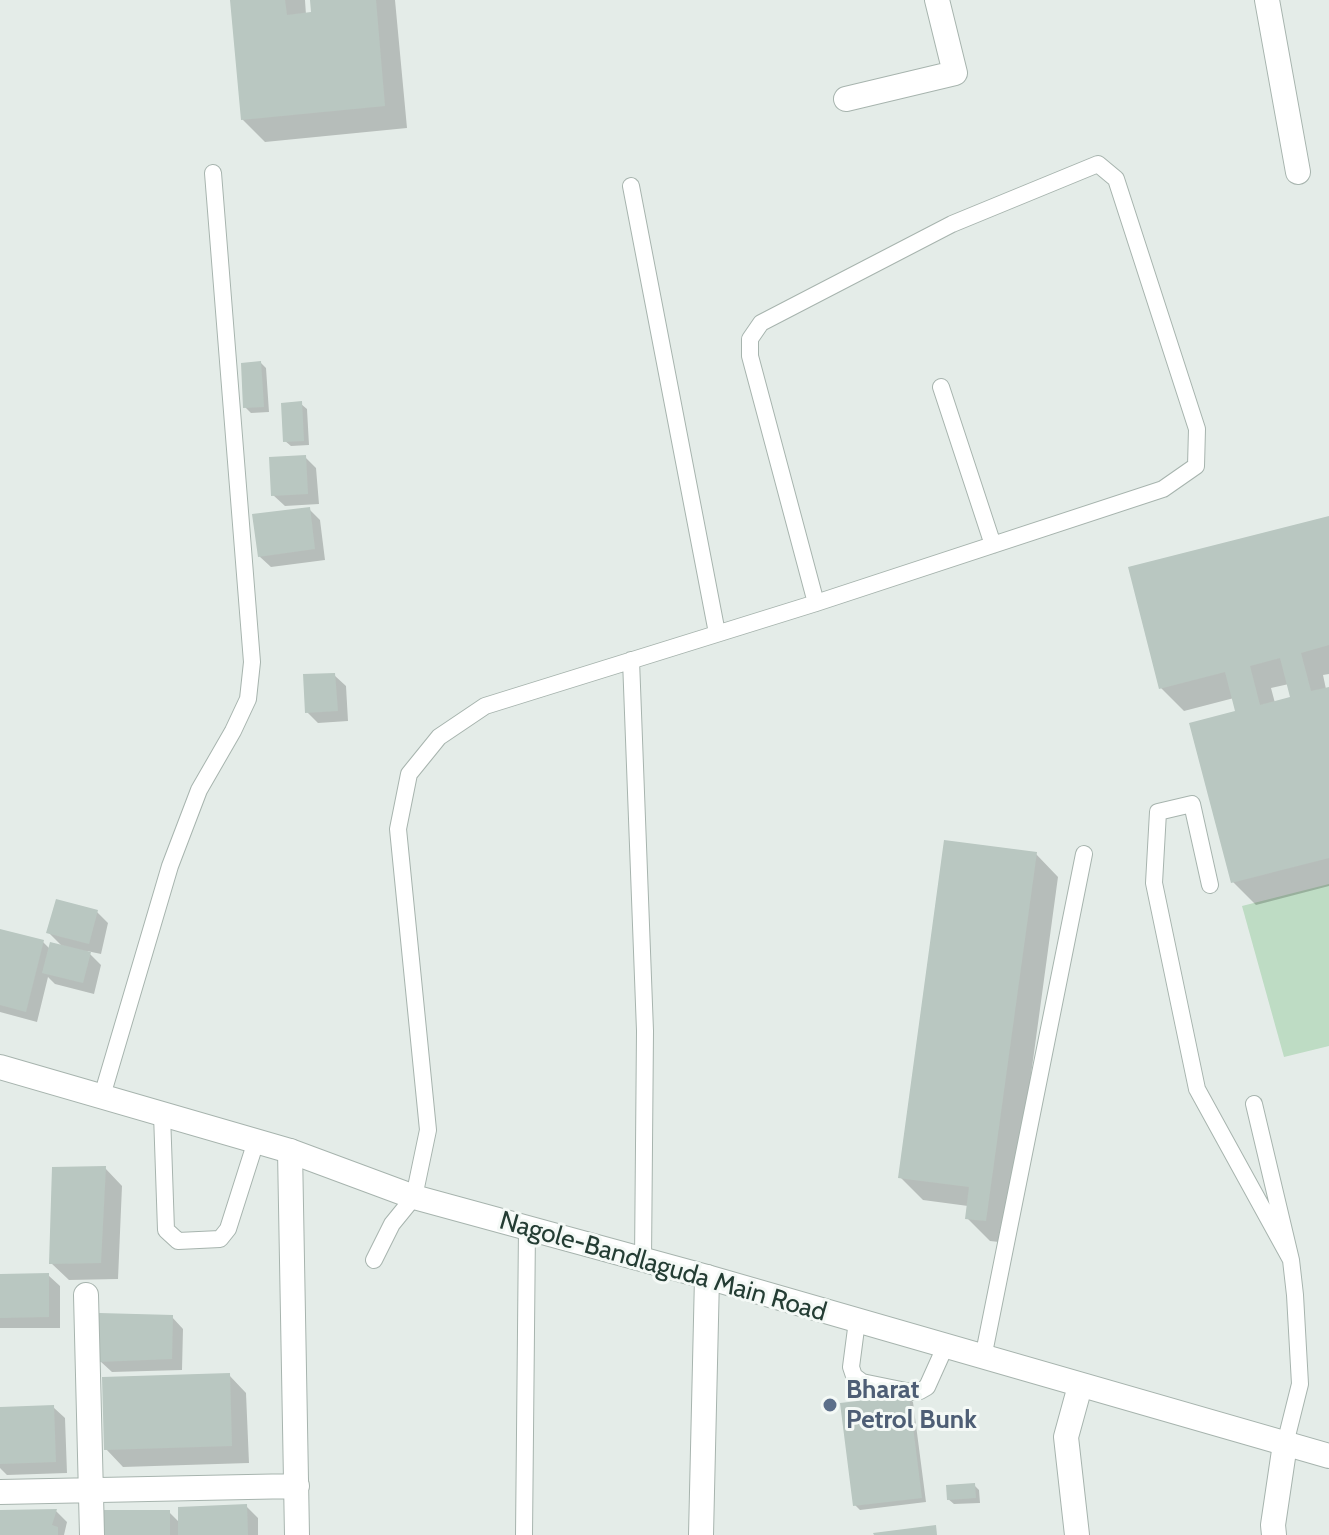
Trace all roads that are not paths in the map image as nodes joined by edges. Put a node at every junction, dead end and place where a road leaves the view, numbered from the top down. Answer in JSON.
{"nodes":[{"id":1,"x":937,"y":0,"type":"edge"},
{"id":2,"x":1267,"y":0,"type":"edge"},
{"id":3,"x":846,"y":99,"type":"dead end"},
{"id":4,"x":1298,"y":172,"type":"dead end"},
{"id":5,"x":213,"y":173,"type":"dead end"},
{"id":6,"x":631,"y":186,"type":"dead end"},
{"id":7,"x":941,"y":387,"type":"dead end"},
{"id":8,"x":993,"y":545,"type":"junction"},
{"id":9,"x":816,"y":603,"type":"junction"},
{"id":10,"x":717,"y":633,"type":"junction"},
{"id":11,"x":631,"y":660,"type":"junction"},
{"id":12,"x":1084,"y":854,"type":"dead end"},
{"id":13,"x":1210,"y":885,"type":"dead end"},
{"id":14,"x":0,"y":1067,"type":"edge"},
{"id":15,"x":102,"y":1096,"type":"junction"},
{"id":16,"x":1254,"y":1104,"type":"dead end"},
{"id":17,"x":162,"y":1114,"type":"junction"},
{"id":18,"x":256,"y":1141,"type":"junction"},
{"id":19,"x":290,"y":1151,"type":"junction"},
{"id":20,"x":414,"y":1197,"type":"junction"},
{"id":21,"x":527,"y":1228,"type":"junction"},
{"id":22,"x":374,"y":1260,"type":"dead end"},
{"id":23,"x":643,"y":1260,"type":"junction"},
{"id":24,"x":1291,"y":1260,"type":"junction"},
{"id":25,"x":707,"y":1277,"type":"junction"},
{"id":26,"x":86,"y":1295,"type":"dead end"},
{"id":27,"x":857,"y":1321,"type":"junction"},
{"id":28,"x":945,"y":1347,"type":"junction"},
{"id":29,"x":983,"y":1358,"type":"junction"},
{"id":30,"x":1080,"y":1386,"type":"junction"},
{"id":31,"x":1285,"y":1444,"type":"junction"},
{"id":32,"x":1329,"y":1456,"type":"edge"},
{"id":33,"x":297,"y":1486,"type":"junction"},
{"id":34,"x":90,"y":1490,"type":"junction"},
{"id":35,"x":0,"y":1492,"type":"edge"},
{"id":36,"x":92,"y":1535,"type":"edge"},
{"id":37,"x":297,"y":1535,"type":"edge"},
{"id":38,"x":524,"y":1535,"type":"edge"},
{"id":39,"x":701,"y":1535,"type":"edge"},
{"id":40,"x":1077,"y":1535,"type":"edge"},
{"id":41,"x":1274,"y":1535,"type":"edge"}],
"edges":[{"from":1,"to":3,"type":"street"},
{"from":2,"to":4,"type":"street"},
{"from":5,"to":15,"type":"lane"},
{"from":6,"to":10,"type":"lane"},
{"from":7,"to":8,"type":"lane"},
{"from":8,"to":9,"type":"lane"},
{"from":8,"to":9,"type":"lane"},
{"from":9,"to":10,"type":"lane"},
{"from":10,"to":11,"type":"lane"},
{"from":11,"to":20,"type":"lane"},
{"from":11,"to":23,"type":"lane"},
{"from":12,"to":29,"type":"lane"},
{"from":13,"to":24,"type":"lane"},
{"from":14,"to":15,"type":"street","name":"Nagole-Bandlaguda Main Road"},
{"from":15,"to":17,"type":"street","name":"Nagole-Bandlaguda Main Road"},
{"from":16,"to":24,"type":"lane"},
{"from":17,"to":18,"type":"street","name":"Nagole-Bandlaguda Main Road"},
{"from":17,"to":18,"type":"lane"},
{"from":18,"to":19,"type":"street","name":"Nagole-Bandlaguda Main Road"},
{"from":19,"to":20,"type":"street","name":"Nagole-Bandlaguda Main Road"},
{"from":19,"to":33,"type":"street"},
{"from":20,"to":21,"type":"street","name":"Nagole-Bandlaguda Main Road"},
{"from":20,"to":22,"type":"lane"},
{"from":21,"to":23,"type":"street","name":"Nagole-Bandlaguda Main Road"},
{"from":21,"to":38,"type":"lane"},
{"from":23,"to":25,"type":"street","name":"Nagole-Bandlaguda Main Road"},
{"from":24,"to":31,"type":"lane"},
{"from":25,"to":27,"type":"street","name":"Nagole-Bandlaguda Main Road"},
{"from":25,"to":39,"type":"street"},
{"from":26,"to":34,"type":"street"},
{"from":27,"to":28,"type":"street","name":"Nagole-Bandlaguda Main Road"},
{"from":27,"to":28,"type":"lane"},
{"from":28,"to":29,"type":"street","name":"Nagole-Bandlaguda Main Road"},
{"from":29,"to":30,"type":"street","name":"Nagole-Bandlaguda Main Road"},
{"from":30,"to":31,"type":"street","name":"Nagole-Bandlaguda Main Road"},
{"from":30,"to":40,"type":"street"},
{"from":31,"to":32,"type":"street","name":"Nagole-Bandlaguda Main Road"},
{"from":31,"to":41,"type":"street"},
{"from":33,"to":34,"type":"street"},
{"from":33,"to":37,"type":"street"},
{"from":34,"to":35,"type":"street"},
{"from":34,"to":36,"type":"street"}]}
